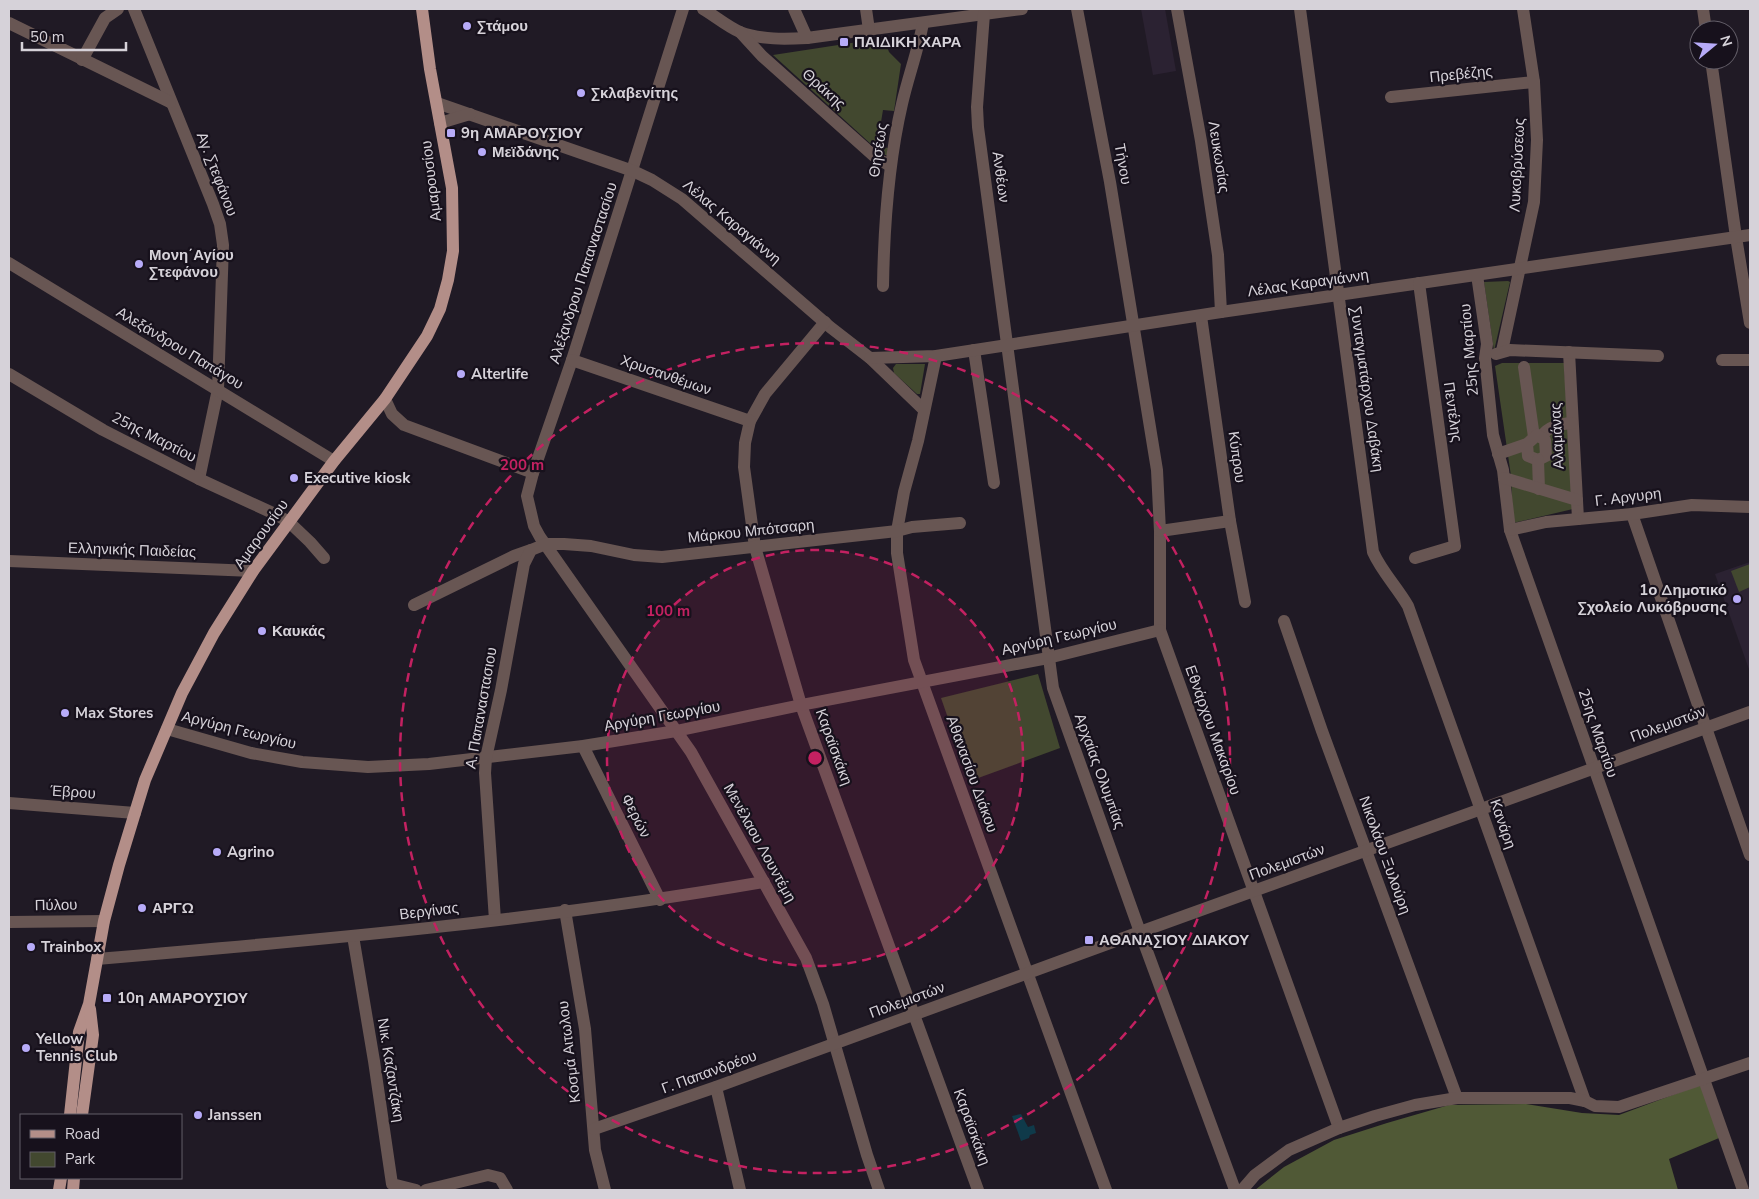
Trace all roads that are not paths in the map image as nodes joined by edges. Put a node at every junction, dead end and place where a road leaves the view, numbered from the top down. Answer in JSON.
{"nodes":[{"id":1,"x":118,"y":9,"type":"edge"},
{"id":2,"x":134,"y":9,"type":"edge"},
{"id":3,"x":422,"y":9,"type":"edge"},
{"id":4,"x":683,"y":9,"type":"edge"},
{"id":5,"x":703,"y":9,"type":"edge"},
{"id":6,"x":794,"y":9,"type":"edge"},
{"id":7,"x":866,"y":9,"type":"edge"},
{"id":8,"x":1022,"y":9,"type":"edge"},
{"id":9,"x":1077,"y":9,"type":"edge"},
{"id":10,"x":1177,"y":9,"type":"edge"},
{"id":11,"x":1300,"y":9,"type":"edge"},
{"id":12,"x":1523,"y":9,"type":"edge"},
{"id":13,"x":939,"y":14,"type":"edge"},
{"id":14,"x":984,"y":14,"type":"junction"},
{"id":15,"x":9,"y":23,"type":"edge"},
{"id":16,"x":923,"y":23,"type":"junction"},
{"id":17,"x":869,"y":30,"type":"junction"},
{"id":18,"x":740,"y":32,"type":"junction"},
{"id":19,"x":808,"y":38,"type":"junction"},
{"id":20,"x":82,"y":60,"type":"junction"},
{"id":21,"x":1711,"y":70,"type":"edge"},
{"id":22,"x":1534,"y":82,"type":"junction"},
{"id":23,"x":1391,"y":98,"type":"dead end"},
{"id":24,"x":170,"y":102,"type":"junction"},
{"id":25,"x":437,"y":103,"type":"junction"},
{"id":26,"x":470,"y":114,"type":"junction"},
{"id":27,"x":440,"y":123,"type":"junction"},
{"id":28,"x":890,"y":166,"type":"junction"},
{"id":29,"x":632,"y":171,"type":"junction"},
{"id":30,"x":1750,"y":235,"type":"edge"},
{"id":31,"x":1736,"y":237,"type":"junction"},
{"id":32,"x":9,"y":263,"type":"edge"},
{"id":33,"x":1520,"y":269,"type":"junction"},
{"id":34,"x":1476,"y":275,"type":"junction"},
{"id":35,"x":1419,"y":283,"type":"junction"},
{"id":36,"x":883,"y":286,"type":"dead end"},
{"id":37,"x":1338,"y":296,"type":"junction"},
{"id":38,"x":1221,"y":312,"type":"junction"},
{"id":39,"x":1201,"y":316,"type":"junction"},
{"id":40,"x":824,"y":322,"type":"junction"},
{"id":41,"x":1750,"y":323,"type":"edge"},
{"id":42,"x":1132,"y":326,"type":"junction"},
{"id":43,"x":1006,"y":344,"type":"junction"},
{"id":44,"x":974,"y":350,"type":"junction"},
{"id":45,"x":1502,"y":351,"type":"junction"},
{"id":46,"x":1569,"y":352,"type":"junction"},
{"id":47,"x":936,"y":356,"type":"junction"},
{"id":48,"x":1658,"y":356,"type":"dead end"},
{"id":49,"x":870,"y":358,"type":"junction"},
{"id":50,"x":1485,"y":358,"type":"junction"},
{"id":51,"x":572,"y":360,"type":"junction"},
{"id":52,"x":1722,"y":360,"type":"dead end"},
{"id":53,"x":1750,"y":360,"type":"edge"},
{"id":54,"x":1524,"y":367,"type":"dead end"},
{"id":55,"x":9,"y":374,"type":"edge"},
{"id":56,"x":218,"y":389,"type":"junction"},
{"id":57,"x":385,"y":399,"type":"junction"},
{"id":58,"x":924,"y":410,"type":"junction"},
{"id":59,"x":750,"y":421,"type":"junction"},
{"id":60,"x":1572,"y":423,"type":"junction"},
{"id":61,"x":1534,"y":439,"type":"junction"},
{"id":62,"x":1498,"y":454,"type":"junction"},
{"id":63,"x":1538,"y":460,"type":"junction"},
{"id":64,"x":334,"y":461,"type":"junction"},
{"id":65,"x":533,"y":473,"type":"junction"},
{"id":66,"x":1504,"y":478,"type":"junction"},
{"id":67,"x":199,"y":479,"type":"junction"},
{"id":68,"x":994,"y":483,"type":"dead end"},
{"id":69,"x":1539,"y":489,"type":"junction"},
{"id":70,"x":1577,"y":500,"type":"junction"},
{"id":71,"x":1750,"y":507,"type":"edge"},
{"id":72,"x":1632,"y":514,"type":"junction"},
{"id":73,"x":1578,"y":519,"type":"junction"},
{"id":74,"x":1230,"y":521,"type":"junction"},
{"id":75,"x":289,"y":522,"type":"junction"},
{"id":76,"x":960,"y":523,"type":"dead end"},
{"id":77,"x":1510,"y":530,"type":"junction"},
{"id":78,"x":897,"y":531,"type":"junction"},
{"id":79,"x":1160,"y":531,"type":"junction"},
{"id":80,"x":546,"y":544,"type":"junction"},
{"id":81,"x":755,"y":547,"type":"junction"},
{"id":82,"x":531,"y":550,"type":"junction"},
{"id":83,"x":324,"y":558,"type":"dead end"},
{"id":84,"x":1415,"y":558,"type":"dead end"},
{"id":85,"x":9,"y":560,"type":"edge"},
{"id":86,"x":1378,"y":564,"type":"joint"},
{"id":87,"x":253,"y":571,"type":"junction"},
{"id":88,"x":1245,"y":602,"type":"dead end"},
{"id":89,"x":414,"y":604,"type":"dead end"},
{"id":90,"x":1284,"y":621,"type":"dead end"},
{"id":91,"x":1160,"y":630,"type":"junction"},
{"id":92,"x":1048,"y":658,"type":"junction"},
{"id":93,"x":921,"y":683,"type":"junction"},
{"id":94,"x":801,"y":705,"type":"junction"},
{"id":95,"x":1750,"y":712,"type":"edge"},
{"id":96,"x":1705,"y":728,"type":"junction"},
{"id":97,"x":167,"y":729,"type":"junction"},
{"id":98,"x":676,"y":731,"type":"junction"},
{"id":99,"x":583,"y":746,"type":"junction"},
{"id":100,"x":486,"y":758,"type":"junction"},
{"id":101,"x":1594,"y":768,"type":"junction"},
{"id":102,"x":9,"y":803,"type":"edge"},
{"id":103,"x":1480,"y":809,"type":"junction"},
{"id":104,"x":135,"y":813,"type":"junction"},
{"id":105,"x":1366,"y":851,"type":"junction"},
{"id":106,"x":1750,"y":855,"type":"edge"},
{"id":107,"x":764,"y":882,"type":"junction"},
{"id":108,"x":1253,"y":891,"type":"junction"},
{"id":109,"x":660,"y":900,"type":"junction"},
{"id":110,"x":565,"y":910,"type":"junction"},
{"id":111,"x":495,"y":920,"type":"junction"},
{"id":112,"x":104,"y":921,"type":"junction"},
{"id":113,"x":9,"y":922,"type":"edge"},
{"id":114,"x":1140,"y":932,"type":"junction"},
{"id":115,"x":353,"y":936,"type":"junction"},
{"id":116,"x":97,"y":959,"type":"junction"},
{"id":117,"x":1027,"y":974,"type":"junction"},
{"id":118,"x":89,"y":1004,"type":"junction"},
{"id":119,"x":914,"y":1015,"type":"junction"},
{"id":120,"x":835,"y":1042,"type":"junction"},
{"id":121,"x":1750,"y":1063,"type":"edge"},
{"id":122,"x":1704,"y":1078,"type":"junction"},
{"id":123,"x":716,"y":1087,"type":"junction"},
{"id":124,"x":1457,"y":1098,"type":"junction"},
{"id":125,"x":1585,"y":1101,"type":"junction"},
{"id":126,"x":70,"y":1114,"type":"edge"},
{"id":127,"x":82,"y":1114,"type":"edge"},
{"id":128,"x":1338,"y":1128,"type":"junction"},
{"id":129,"x":594,"y":1129,"type":"junction"},
{"id":130,"x":392,"y":1187,"type":"edge"},
{"id":131,"x":507,"y":1189,"type":"edge"},
{"id":132,"x":416,"y":1190,"type":"edge"},
{"id":133,"x":426,"y":1190,"type":"edge"},
{"id":134,"x":605,"y":1190,"type":"edge"},
{"id":135,"x":740,"y":1190,"type":"edge"},
{"id":136,"x":879,"y":1190,"type":"edge"},
{"id":137,"x":978,"y":1190,"type":"edge"},
{"id":138,"x":1106,"y":1190,"type":"edge"},
{"id":139,"x":1235,"y":1190,"type":"edge"},
{"id":140,"x":1242,"y":1190,"type":"edge"},
{"id":141,"x":1744,"y":1190,"type":"edge"}],
"edges":[{"from":1,"to":20,"type":"street"},
{"from":2,"to":24,"type":"street","name":"Αγ. Στεφάνου"},
{"from":3,"to":25,"type":"main road","name":"Αμαρουσίου"},
{"from":4,"to":29,"type":"street","name":"Αλέξανδρου Παπαναστασίου"},
{"from":5,"to":18,"type":"street"},
{"from":6,"to":19,"type":"street"},
{"from":7,"to":17,"type":"street"},
{"from":8,"to":14,"type":"street"},
{"from":9,"to":42,"type":"street","name":"Τήνου"},
{"from":10,"to":38,"type":"street","name":"Λευκωσίας"},
{"from":11,"to":37,"type":"street","name":"Συνταγματάρχου Δαβάκη"},
{"from":12,"to":22,"type":"street","name":"Λυκοβρύσεως"},
{"from":13,"to":14,"type":"street"},
{"from":13,"to":16,"type":"street"},
{"from":14,"to":43,"type":"street","name":"Ανθέων"},
{"from":15,"to":20,"type":"street"},
{"from":16,"to":17,"type":"street"},
{"from":16,"to":28,"type":"street","name":"Θησέως"},
{"from":17,"to":19,"type":"street"},
{"from":18,"to":19,"type":"street"},
{"from":18,"to":28,"type":"street","name":"Θράκης"},
{"from":20,"to":24,"type":"street"},
{"from":21,"to":31,"type":"street"},
{"from":22,"to":23,"type":"street","name":"Πρεβέζης"},
{"from":22,"to":33,"type":"street","name":"Λυκοβρύσεως"},
{"from":24,"to":56,"type":"street","name":"Αγ. Στεφάνου"},
{"from":25,"to":26,"type":"street","name":"Λέλας Καραγιάννη"},
{"from":25,"to":27,"type":"main road","name":"Αμαρουσίου"},
{"from":26,"to":27,"type":"street"},
{"from":26,"to":29,"type":"street","name":"Λέλας Καραγιάννη"},
{"from":27,"to":57,"type":"main road","name":"Αμαρουσίου"},
{"from":28,"to":36,"type":"street","name":"Θησέως"},
{"from":29,"to":40,"type":"street","name":"Λέλας Καραγιάννη"},
{"from":29,"to":51,"type":"street","name":"Αλέξανδρου Παπαναστασίου"},
{"from":30,"to":31,"type":"street","name":"Λέλας Καραγιάννη"},
{"from":31,"to":33,"type":"street","name":"Λέλας Καραγιάννη"},
{"from":31,"to":41,"type":"street"},
{"from":32,"to":56,"type":"street","name":"Αλεξάνδρου Παπάγου"},
{"from":33,"to":34,"type":"street","name":"Λέλας Καραγιάννη"},
{"from":33,"to":45,"type":"street","name":"Λυκοβρύσεως"},
{"from":34,"to":35,"type":"street","name":"Λέλας Καραγιάννη"},
{"from":34,"to":50,"type":"street","name":"25ης Μαρτίου"},
{"from":35,"to":37,"type":"street","name":"Λέλας Καραγιάννη"},
{"from":35,"to":84,"type":"street","name":"Πεντέλης"},
{"from":37,"to":38,"type":"street","name":"Λέλας Καραγιάννη"},
{"from":37,"to":86,"type":"street","name":"Συνταγματάρχου Δαβάκη"},
{"from":38,"to":39,"type":"street","name":"Λέλας Καραγιάννη"},
{"from":39,"to":42,"type":"street","name":"Λέλας Καραγιάννη"},
{"from":39,"to":74,"type":"street","name":"Κύπρου"},
{"from":40,"to":49,"type":"street","name":"Λέλας Καραγιάννη"},
{"from":40,"to":59,"type":"street","name":"Καραϊσκάκη"},
{"from":42,"to":43,"type":"street","name":"Λέλας Καραγιάννη"},
{"from":42,"to":79,"type":"street","name":"Εθνάρχου Μακαρίου"},
{"from":43,"to":44,"type":"street","name":"Λέλας Καραγιάννη"},
{"from":43,"to":92,"type":"street","name":"Αρχαίας Ολυμπίας"},
{"from":44,"to":47,"type":"street","name":"Λέλας Καραγιάννη"},
{"from":44,"to":68,"type":"street"},
{"from":45,"to":46,"type":"street"},
{"from":45,"to":50,"type":"street"},
{"from":46,"to":48,"type":"street"},
{"from":46,"to":60,"type":"street","name":"Αλαμάνας"},
{"from":47,"to":49,"type":"street","name":"Λέλας Καραγιάννη"},
{"from":47,"to":58,"type":"street","name":"Αθανασίου Διάκου"},
{"from":49,"to":58,"type":"street","name":"Λέλας Καραγιάννη"},
{"from":50,"to":62,"type":"street","name":"25ης Μαρτίου"},
{"from":51,"to":59,"type":"street","name":"Χρυσανθέμων"},
{"from":51,"to":65,"type":"street","name":"Αλέξανδρου Παπαναστασίου"},
{"from":52,"to":53,"type":"street"},
{"from":54,"to":61,"type":"street"},
{"from":55,"to":67,"type":"street","name":"25ης Μαρτίου"},
{"from":56,"to":64,"type":"street","name":"Αλεξάνδρου Παπάγου"},
{"from":56,"to":67,"type":"street","name":"Αγ. Στεφάνου"},
{"from":57,"to":64,"type":"main road","name":"Αμαρουσίου"},
{"from":57,"to":65,"type":"street"},
{"from":58,"to":78,"type":"street","name":"Αθανασίου Διάκου"},
{"from":59,"to":81,"type":"street","name":"Καραϊσκάκη"},
{"from":60,"to":61,"type":"street"},
{"from":60,"to":70,"type":"street","name":"Αλαμάνας"},
{"from":61,"to":62,"type":"street"},
{"from":61,"to":63,"type":"street"},
{"from":61,"to":63,"type":"street"},
{"from":62,"to":66,"type":"street","name":"25ης Μαρτίου"},
{"from":63,"to":69,"type":"street"},
{"from":64,"to":75,"type":"main road","name":"Αμαρουσίου"},
{"from":65,"to":80,"type":"street","name":"Αλέξανδρου Παπαναστασίου"},
{"from":66,"to":69,"type":"street"},
{"from":66,"to":77,"type":"street","name":"25ης Μαρτίου"},
{"from":67,"to":75,"type":"street","name":"25ης Μαρτίου"},
{"from":69,"to":70,"type":"street"},
{"from":70,"to":73,"type":"street","name":"Αλαμάνας"},
{"from":71,"to":72,"type":"street","name":"Γ. Αργυρη"},
{"from":72,"to":73,"type":"street","name":"Γ. Αργυρη"},
{"from":72,"to":96,"type":"street"},
{"from":73,"to":77,"type":"street","name":"Γ. Αργυρη"},
{"from":74,"to":79,"type":"street"},
{"from":74,"to":88,"type":"street","name":"Κύπρου"},
{"from":75,"to":83,"type":"street","name":"25ης Μαρτίου"},
{"from":75,"to":87,"type":"main road","name":"Αμαρουσίου"},
{"from":76,"to":78,"type":"street","name":"Μάρκου Μπότσαρη"},
{"from":77,"to":101,"type":"street","name":"25ης Μαρτίου"},
{"from":78,"to":81,"type":"street","name":"Μάρκου Μπότσαρη"},
{"from":78,"to":93,"type":"street","name":"Αθανασίου Διάκου"},
{"from":79,"to":91,"type":"street","name":"Εθνάρχου Μακαρίου"},
{"from":80,"to":81,"type":"street","name":"Μάρκου Μπότσαρη"},
{"from":80,"to":82,"type":"street"},
{"from":80,"to":98,"type":"street","name":"Μενέλαου Λουντέμη"},
{"from":81,"to":94,"type":"street","name":"Καραϊσκάκη"},
{"from":82,"to":89,"type":"street"},
{"from":82,"to":100,"type":"street","name":"Α. Παπαναστασιου"},
{"from":85,"to":87,"type":"street","name":"Ελληνικής Παιδείας"},
{"from":86,"to":103,"type":"street","name":"Κανάρη"},
{"from":87,"to":97,"type":"main road","name":"Αμαρουσίου"},
{"from":90,"to":105,"type":"street","name":"Νικολάου Ξυλούρη"},
{"from":91,"to":92,"type":"street","name":"Αργύρη Γεωργίου"},
{"from":91,"to":108,"type":"street","name":"Εθνάρχου Μακαρίου"},
{"from":92,"to":93,"type":"street","name":"Αργύρη Γεωργίου"},
{"from":92,"to":114,"type":"street","name":"Αρχαίας Ολυμπίας"},
{"from":93,"to":94,"type":"street","name":"Αργύρη Γεωργίου"},
{"from":93,"to":117,"type":"street","name":"Αθανασίου Διάκου"},
{"from":94,"to":98,"type":"street","name":"Αργύρη Γεωργίου"},
{"from":94,"to":119,"type":"street","name":"Καραϊσκάκη"},
{"from":95,"to":96,"type":"street","name":"Πολεμιστών"},
{"from":96,"to":101,"type":"street","name":"Πολεμιστών"},
{"from":96,"to":106,"type":"street"},
{"from":97,"to":100,"type":"street","name":"Αργύρη Γεωργίου"},
{"from":97,"to":104,"type":"main road","name":"Αμαρουσίου"},
{"from":98,"to":99,"type":"street","name":"Αργύρη Γεωργίου"},
{"from":98,"to":107,"type":"street","name":"Μενέλαου Λουντέμη"},
{"from":99,"to":100,"type":"street","name":"Αργύρη Γεωργίου"},
{"from":99,"to":109,"type":"street","name":"Φερών"},
{"from":100,"to":111,"type":"street","name":"Α. Παπαναστασιου"},
{"from":101,"to":103,"type":"street","name":"Πολεμιστών"},
{"from":101,"to":122,"type":"street","name":"25ης Μαρτίου"},
{"from":102,"to":104,"type":"street","name":"Έβρου"},
{"from":103,"to":105,"type":"street","name":"Πολεμιστών"},
{"from":103,"to":125,"type":"street","name":"Κανάρη"},
{"from":104,"to":112,"type":"main road","name":"Αμαρουσίου"},
{"from":105,"to":108,"type":"street","name":"Πολεμιστών"},
{"from":105,"to":124,"type":"street","name":"Νικολάου Ξυλούρη"},
{"from":107,"to":109,"type":"street","name":"Βεργίνας"},
{"from":107,"to":120,"type":"street","name":"Μενέλαου Λουντέμη"},
{"from":108,"to":114,"type":"street","name":"Πολεμιστών"},
{"from":108,"to":128,"type":"street","name":"Εθνάρχου Μακαρίου"},
{"from":109,"to":110,"type":"street","name":"Βεργίνας"},
{"from":110,"to":111,"type":"street","name":"Βεργίνας"},
{"from":110,"to":129,"type":"street","name":"Κοσμά Αιτωλου"},
{"from":111,"to":115,"type":"street","name":"Βεργίνας"},
{"from":112,"to":113,"type":"street","name":"Πύλου"},
{"from":112,"to":116,"type":"main road","name":"Αμαρουσίου"},
{"from":114,"to":117,"type":"street","name":"Πολεμιστών"},
{"from":114,"to":139,"type":"street","name":"Αρχαίας Ολυμπίας"},
{"from":115,"to":116,"type":"street","name":"Βεργίνας"},
{"from":115,"to":130,"type":"street","name":"Νικ. Καζαντζάκη"},
{"from":116,"to":118,"type":"main road","name":"Αμαρουσίου"},
{"from":117,"to":119,"type":"street","name":"Πολεμιστών"},
{"from":117,"to":138,"type":"street","name":"Αθανασίου Διάκου"},
{"from":118,"to":126,"type":"main road"},
{"from":118,"to":127,"type":"main road"},
{"from":119,"to":120,"type":"street","name":"Πολεμιστών"},
{"from":119,"to":137,"type":"street","name":"Καραϊσκάκη"},
{"from":120,"to":123,"type":"street","name":"Γ. Παπανδρέου"},
{"from":120,"to":136,"type":"street","name":"Μενέλαου Λουντέμη"},
{"from":121,"to":122,"type":"street"},
{"from":122,"to":125,"type":"street"},
{"from":122,"to":141,"type":"street","name":"25ης Μαρτίου"},
{"from":123,"to":129,"type":"street","name":"Γ. Παπανδρέου"},
{"from":123,"to":135,"type":"street"},
{"from":124,"to":125,"type":"street"},
{"from":124,"to":128,"type":"street"},
{"from":128,"to":140,"type":"street"},
{"from":129,"to":134,"type":"street","name":"Κοσμά Αιτωλου"},
{"from":130,"to":132,"type":"street","name":"Νικ. Καζαντζάκη"},
{"from":131,"to":133,"type":"street"}]}
